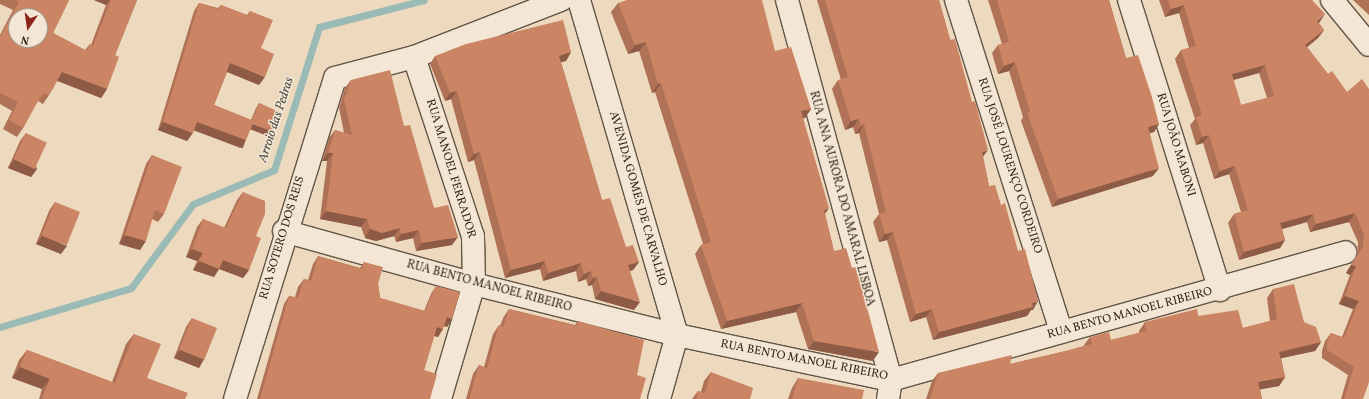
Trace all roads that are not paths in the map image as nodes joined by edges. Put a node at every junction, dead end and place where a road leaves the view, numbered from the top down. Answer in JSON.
{"nodes":[{"id":1,"x":561,"y":0,"type":"edge"},
{"id":2,"x":579,"y":0,"type":"edge"},
{"id":3,"x":787,"y":0,"type":"edge"},
{"id":4,"x":956,"y":0,"type":"edge"},
{"id":5,"x":1129,"y":0,"type":"edge"},
{"id":6,"x":1332,"y":0,"type":"edge"},
{"id":7,"x":1369,"y":45,"type":"edge"},
{"id":8,"x":414,"y":57,"type":"junction"},
{"id":9,"x":284,"y":231,"type":"junction"},
{"id":10,"x":1345,"y":252,"type":"dead end"},
{"id":11,"x":474,"y":284,"type":"junction"},
{"id":12,"x":1220,"y":290,"type":"junction"},
{"id":13,"x":1061,"y":332,"type":"junction"},
{"id":14,"x":677,"y":335,"type":"junction"},
{"id":15,"x":889,"y":389,"type":"edge"},
{"id":16,"x":234,"y":399,"type":"edge"},
{"id":17,"x":440,"y":399,"type":"edge"},
{"id":18,"x":659,"y":399,"type":"edge"}],
"edges":[{"from":1,"to":8,"type":"street"},
{"from":2,"to":14,"type":"street","name":"AVENIDA GOMES DE CARVALHO"},
{"from":3,"to":15,"type":"street","name":"RUA ANA AURORA DO AMARAL LISBOA"},
{"from":4,"to":13,"type":"street","name":"RUA JOSÉ LOURENÇO CORDEIRO"},
{"from":5,"to":12,"type":"street","name":"RUA JOÃO MABONI"},
{"from":6,"to":7,"type":"street"},
{"from":8,"to":9,"type":"street","name":"RUA SOTERO DOS REIS"},
{"from":8,"to":11,"type":"street","name":"RUA MANOEL FERRADOR"},
{"from":9,"to":11,"type":"street","name":"RUA BENTO MANOEL RIBEIRO"},
{"from":9,"to":16,"type":"street","name":"RUA SOTERO DOS REIS"},
{"from":10,"to":12,"type":"street","name":"RUA BENTO MANOEL RIBEIRO"},
{"from":11,"to":14,"type":"street","name":"RUA BENTO MANOEL RIBEIRO"},
{"from":11,"to":17,"type":"street","name":"RUA MANOEL FERRADOR"},
{"from":12,"to":13,"type":"street","name":"RUA BENTO MANOEL RIBEIRO"},
{"from":13,"to":15,"type":"street","name":"RUA BENTO MANOEL RIBEIRO"},
{"from":14,"to":15,"type":"street","name":"RUA BENTO MANOEL RIBEIRO"},
{"from":14,"to":18,"type":"street"}]}
